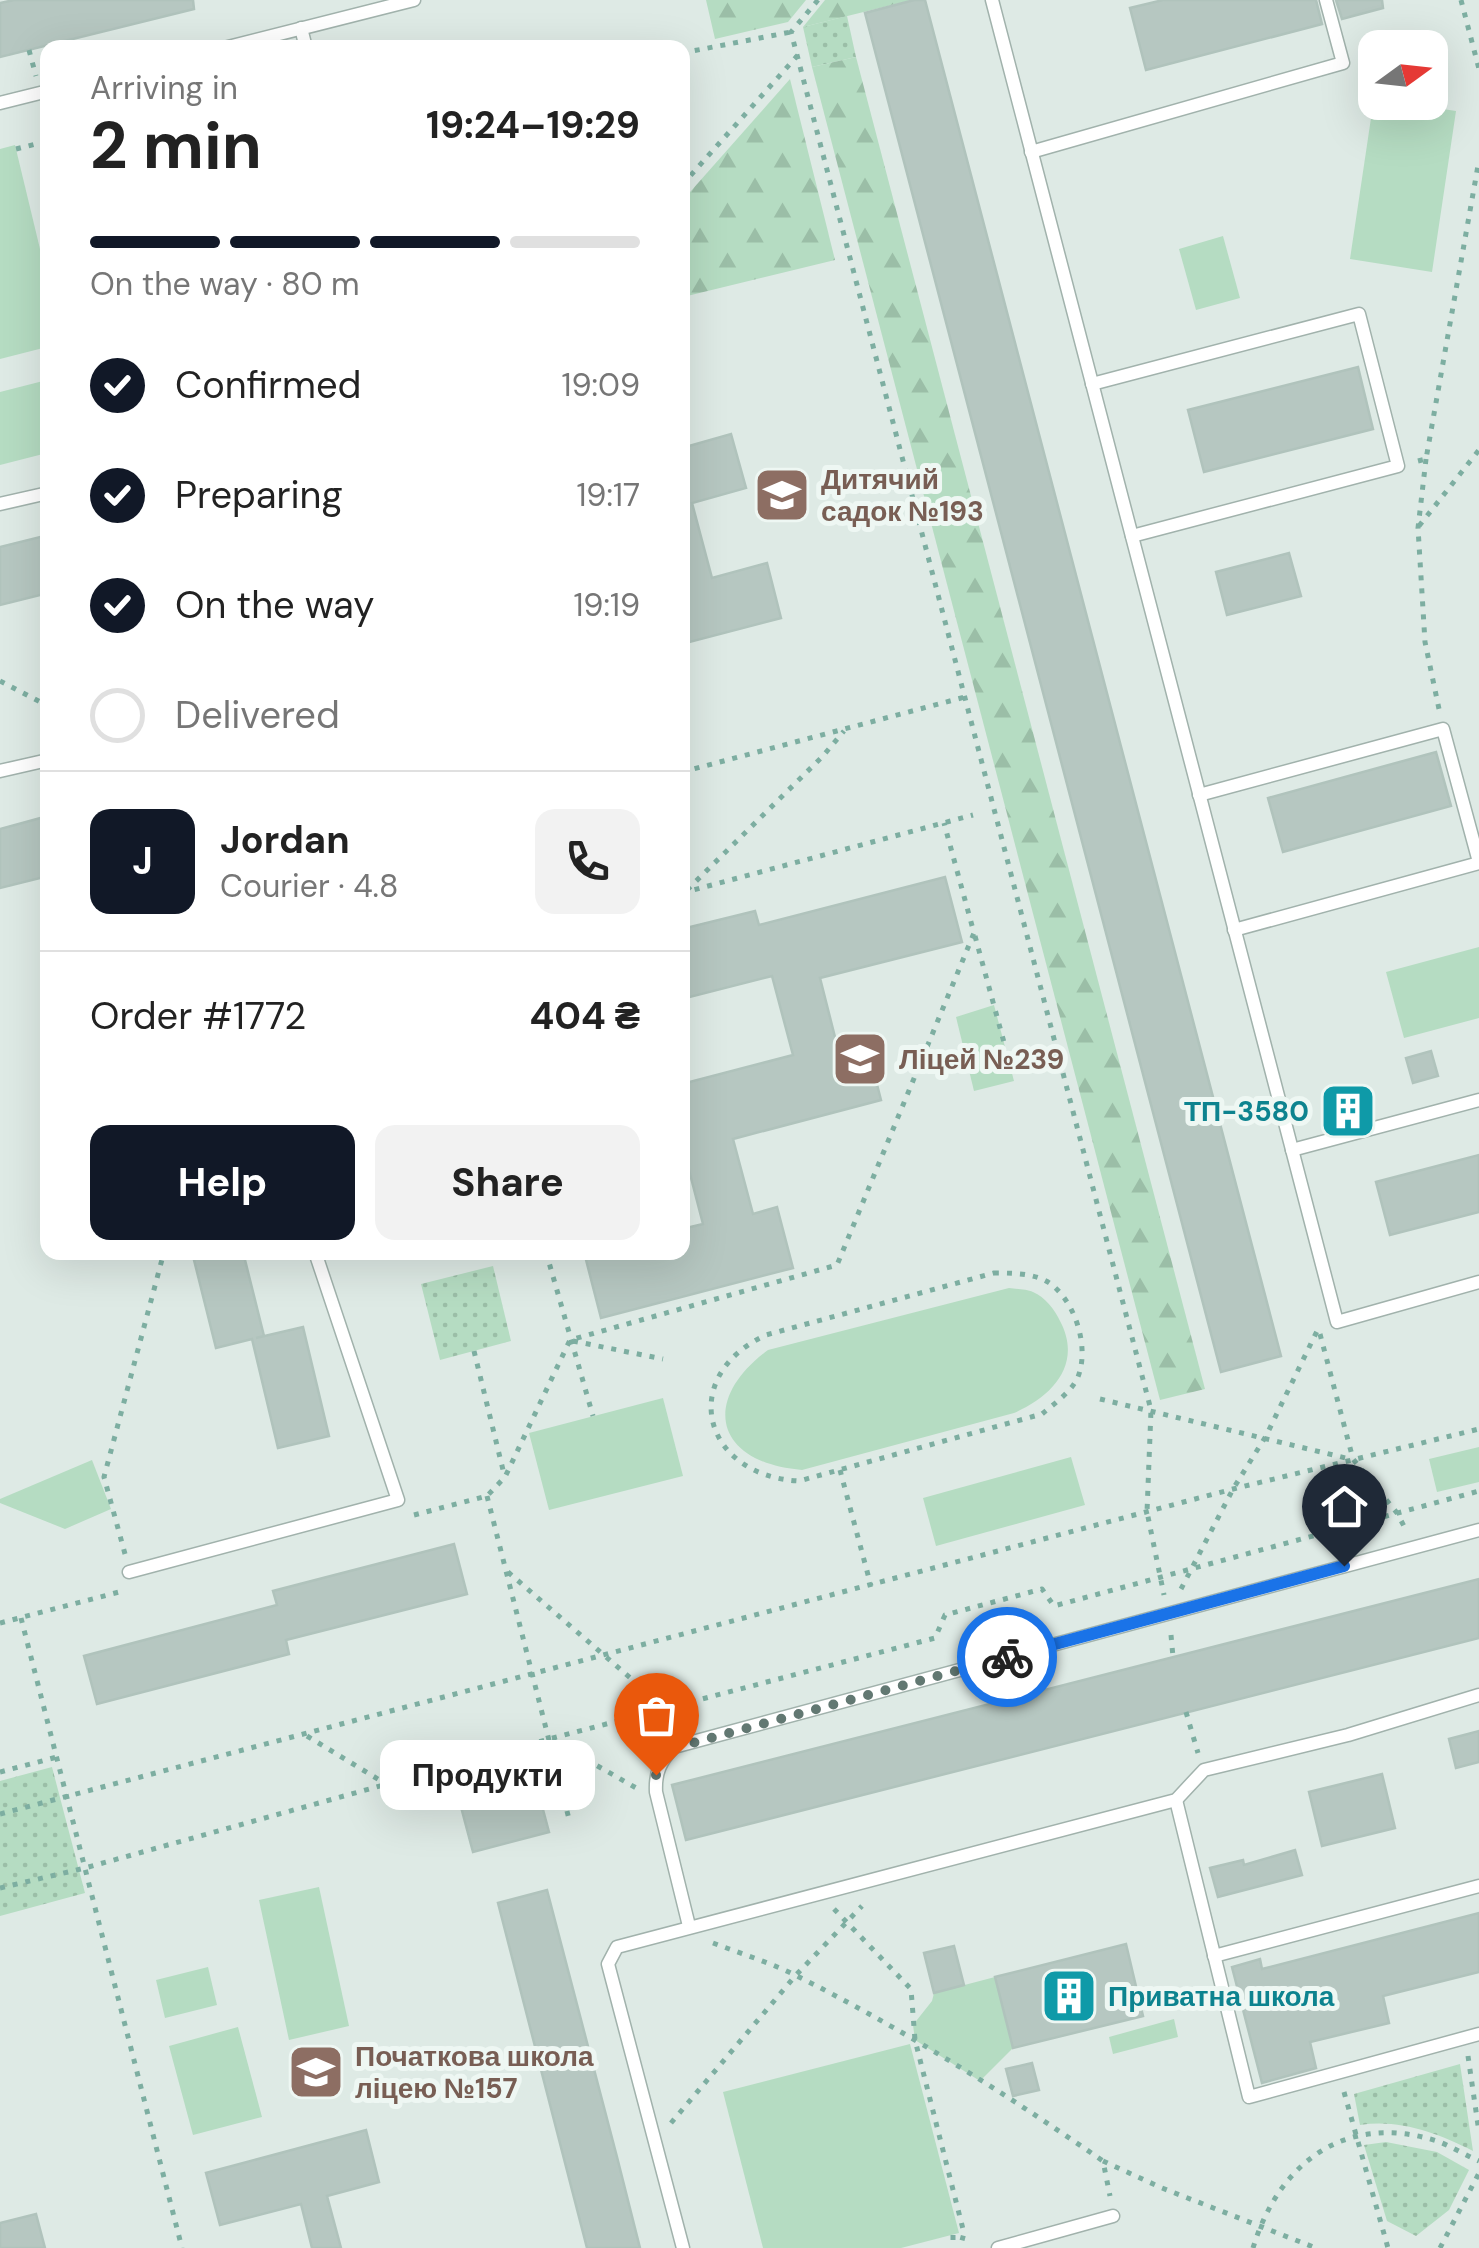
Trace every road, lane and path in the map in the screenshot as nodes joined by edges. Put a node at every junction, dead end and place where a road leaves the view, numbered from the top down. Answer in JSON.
{"nodes":[{"id":1,"x":414,"y":0,"type":"edge"},
{"id":2,"x":818,"y":0,"type":"edge"},
{"id":3,"x":992,"y":0,"type":"edge"},
{"id":4,"x":1326,"y":0,"type":"edge"},
{"id":5,"x":1461,"y":0,"type":"edge"},
{"id":6,"x":301,"y":28,"type":"junction"},
{"id":7,"x":791,"y":32,"type":"junction"},
{"id":8,"x":255,"y":40,"type":"edge"},
{"id":9,"x":304,"y":40,"type":"edge"},
{"id":10,"x":690,"y":51,"type":"edge"},
{"id":11,"x":798,"y":55,"type":"junction"},
{"id":12,"x":1479,"y":69,"type":"edge"},
{"id":13,"x":40,"y":93,"type":"edge"},
{"id":14,"x":0,"y":103,"type":"edge"},
{"id":15,"x":40,"y":143,"type":"edge"},
{"id":16,"x":16,"y":150,"type":"dead end"},
{"id":17,"x":1031,"y":152,"type":"junction"},
{"id":18,"x":1479,"y":160,"type":"edge"},
{"id":19,"x":690,"y":176,"type":"edge"},
{"id":20,"x":1092,"y":384,"type":"junction"},
{"id":21,"x":1479,"y":450,"type":"edge"},
{"id":22,"x":1426,"y":459,"type":"junction"},
{"id":23,"x":1398,"y":466,"type":"junction"},
{"id":24,"x":40,"y":494,"type":"edge"},
{"id":25,"x":0,"y":504,"type":"edge"},
{"id":26,"x":1418,"y":528,"type":"junction"},
{"id":27,"x":1132,"y":536,"type":"junction"},
{"id":28,"x":0,"y":681,"type":"edge"},
{"id":29,"x":965,"y":697,"type":"junction"},
{"id":30,"x":40,"y":702,"type":"edge"},
{"id":31,"x":846,"y":728,"type":"junction"},
{"id":32,"x":1443,"y":729,"type":"junction"},
{"id":33,"x":40,"y":762,"type":"edge"},
{"id":34,"x":690,"y":770,"type":"edge"},
{"id":35,"x":0,"y":771,"type":"edge"},
{"id":36,"x":1199,"y":795,"type":"junction"},
{"id":37,"x":973,"y":815,"type":"dead end"},
{"id":38,"x":944,"y":823,"type":"junction"},
{"id":39,"x":1479,"y":863,"type":"edge"},
{"id":40,"x":690,"y":886,"type":"edge"},
{"id":41,"x":690,"y":890,"type":"edge"},
{"id":42,"x":1234,"y":930,"type":"junction"},
{"id":43,"x":974,"y":933,"type":"junction"},
{"id":44,"x":1005,"y":1046,"type":"dead end"},
{"id":45,"x":1479,"y":1100,"type":"edge"},
{"id":46,"x":1292,"y":1150,"type":"junction"},
{"id":47,"x":694,"y":1189,"type":"dead end"},
{"id":48,"x":690,"y":1190,"type":"edge"},
{"id":49,"x":162,"y":1260,"type":"edge"},
{"id":50,"x":319,"y":1260,"type":"edge"},
{"id":51,"x":548,"y":1260,"type":"edge"},
{"id":52,"x":1479,"y":1282,"type":"edge"},
{"id":53,"x":1336,"y":1322,"type":"junction"},
{"id":54,"x":570,"y":1340,"type":"junction"},
{"id":55,"x":474,"y":1352,"type":"dead end"},
{"id":56,"x":663,"y":1360,"type":"dead end"},
{"id":57,"x":1100,"y":1399,"type":"dead end"},
{"id":58,"x":1151,"y":1410,"type":"junction"},
{"id":59,"x":593,"y":1416,"type":"dead end"},
{"id":60,"x":1479,"y":1429,"type":"edge"},
{"id":61,"x":1266,"y":1436,"type":"junction"},
{"id":62,"x":1353,"y":1459,"type":"junction"},
{"id":63,"x":840,"y":1470,"type":"junction"},
{"id":64,"x":505,"y":1477,"type":"junction"},
{"id":65,"x":1234,"y":1488,"type":"junction"},
{"id":66,"x":1479,"y":1491,"type":"edge"},
{"id":67,"x":1147,"y":1512,"type":"junction"},
{"id":68,"x":1398,"y":1512,"type":"junction"},
{"id":69,"x":1479,"y":1530,"type":"edge"},
{"id":70,"x":1414,"y":1548,"type":"junction"},
{"id":71,"x":1192,"y":1566,"type":"junction"},
{"id":72,"x":506,"y":1570,"type":"junction"},
{"id":73,"x":129,"y":1572,"type":"joint"},
{"id":74,"x":1160,"y":1576,"type":"junction"},
{"id":75,"x":871,"y":1586,"type":"junction"},
{"id":76,"x":1169,"y":1614,"type":"junction"},
{"id":77,"x":20,"y":1618,"type":"dead end"},
{"id":78,"x":1173,"y":1657,"type":"dead end"},
{"id":79,"x":533,"y":1676,"type":"junction"},
{"id":80,"x":1479,"y":1695,"type":"edge"},
{"id":81,"x":665,"y":1708,"type":"junction"},
{"id":82,"x":1186,"y":1712,"type":"dead end"},
{"id":83,"x":306,"y":1735,"type":"junction"},
{"id":84,"x":549,"y":1738,"type":"junction"},
{"id":85,"x":56,"y":1758,"type":"junction"},
{"id":86,"x":1204,"y":1770,"type":"junction"},
{"id":87,"x":0,"y":1772,"type":"edge"},
{"id":88,"x":386,"y":1784,"type":"junction"},
{"id":89,"x":67,"y":1798,"type":"junction"},
{"id":90,"x":1176,"y":1800,"type":"junction"},
{"id":91,"x":659,"y":1801,"type":"junction"},
{"id":92,"x":0,"y":1814,"type":"edge"},
{"id":93,"x":569,"y":1819,"type":"dead end"},
{"id":94,"x":85,"y":1868,"type":"junction"},
{"id":95,"x":895,"y":1872,"type":"junction"},
{"id":96,"x":1479,"y":1886,"type":"edge"},
{"id":97,"x":0,"y":1888,"type":"edge"},
{"id":98,"x":846,"y":1922,"type":"junction"},
{"id":99,"x":684,"y":1928,"type":"junction"},
{"id":100,"x":1214,"y":1956,"type":"junction"},
{"id":101,"x":796,"y":1976,"type":"junction"},
{"id":102,"x":1472,"y":2036,"type":"edge"},
{"id":103,"x":914,"y":2040,"type":"junction"},
{"id":104,"x":1340,"y":2073,"type":"junction"},
{"id":105,"x":1479,"y":2132,"type":"edge"},
{"id":106,"x":1355,"y":2136,"type":"junction"},
{"id":107,"x":655,"y":2142,"type":"junction"},
{"id":108,"x":1104,"y":2161,"type":"junction"},
{"id":109,"x":1479,"y":2161,"type":"edge"},
{"id":110,"x":1479,"y":2172,"type":"edge"},
{"id":111,"x":1113,"y":2216,"type":"joint"},
{"id":112,"x":1259,"y":2227,"type":"junction"},
{"id":113,"x":953,"y":2235,"type":"dead end"},
{"id":114,"x":182,"y":2248,"type":"edge"},
{"id":115,"x":682,"y":2248,"type":"edge"},
{"id":116,"x":956,"y":2248,"type":"edge"},
{"id":117,"x":998,"y":2248,"type":"edge"},
{"id":118,"x":1253,"y":2248,"type":"edge"},
{"id":119,"x":1316,"y":2248,"type":"edge"},
{"id":120,"x":1388,"y":2248,"type":"edge"},
{"id":121,"x":1440,"y":2248,"type":"edge"}],
"edges":[{"from":1,"to":6,"type":"lane"},
{"from":2,"to":7,"type":"path"},
{"from":3,"to":17,"type":"lane"},
{"from":4,"to":17,"type":"lane"},
{"from":5,"to":12,"type":"path"},
{"from":6,"to":8,"type":"lane"},
{"from":6,"to":9,"type":"lane"},
{"from":7,"to":10,"type":"path"},
{"from":7,"to":11,"type":"path"},
{"from":11,"to":19,"type":"path"},
{"from":11,"to":29,"type":"path"},
{"from":13,"to":14,"type":"lane"},
{"from":15,"to":16,"type":"path"},
{"from":17,"to":20,"type":"lane"},
{"from":18,"to":22,"type":"path"},
{"from":20,"to":23,"type":"lane"},
{"from":20,"to":27,"type":"lane"},
{"from":21,"to":26,"type":"path"},
{"from":22,"to":23,"type":"path"},
{"from":22,"to":26,"type":"path"},
{"from":23,"to":27,"type":"lane"},
{"from":24,"to":25,"type":"lane"},
{"from":26,"to":32,"type":"path"},
{"from":27,"to":36,"type":"lane"},
{"from":28,"to":30,"type":"path"},
{"from":29,"to":31,"type":"path"},
{"from":29,"to":58,"type":"path"},
{"from":31,"to":34,"type":"path"},
{"from":31,"to":40,"type":"path"},
{"from":32,"to":36,"type":"lane"},
{"from":32,"to":39,"type":"lane"},
{"from":33,"to":35,"type":"lane"},
{"from":36,"to":42,"type":"lane"},
{"from":37,"to":38,"type":"path"},
{"from":38,"to":41,"type":"path"},
{"from":38,"to":43,"type":"path"},
{"from":39,"to":42,"type":"lane"},
{"from":42,"to":46,"type":"lane"},
{"from":43,"to":44,"type":"path"},
{"from":43,"to":54,"type":"path"},
{"from":45,"to":46,"type":"lane"},
{"from":46,"to":53,"type":"lane"},
{"from":47,"to":48,"type":"path"},
{"from":49,"to":73,"type":"path"},
{"from":50,"to":73,"type":"lane"},
{"from":51,"to":54,"type":"path"},
{"from":52,"to":53,"type":"lane"},
{"from":53,"to":61,"type":"path"},
{"from":54,"to":56,"type":"path"},
{"from":54,"to":59,"type":"path"},
{"from":54,"to":64,"type":"path"},
{"from":55,"to":64,"type":"path"},
{"from":57,"to":58,"type":"path"},
{"from":58,"to":61,"type":"path"},
{"from":58,"to":67,"type":"path"},
{"from":60,"to":62,"type":"path"},
{"from":61,"to":62,"type":"path"},
{"from":61,"to":65,"type":"path"},
{"from":62,"to":65,"type":"path"},
{"from":62,"to":68,"type":"path"},
{"from":63,"to":63,"type":"path"},
{"from":63,"to":75,"type":"path"},
{"from":64,"to":72,"type":"path"},
{"from":65,"to":67,"type":"path"},
{"from":65,"to":71,"type":"path"},
{"from":66,"to":68,"type":"path"},
{"from":67,"to":74,"type":"path"},
{"from":67,"to":75,"type":"path"},
{"from":68,"to":70,"type":"path"},
{"from":68,"to":71,"type":"path"},
{"from":69,"to":70,"type":"lane"},
{"from":70,"to":76,"type":"lane"},
{"from":71,"to":74,"type":"path"},
{"from":71,"to":76,"type":"path"},
{"from":72,"to":79,"type":"path"},
{"from":72,"to":81,"type":"path"},
{"from":74,"to":76,"type":"path"},
{"from":74,"to":81,"type":"path"},
{"from":75,"to":79,"type":"path"},
{"from":76,"to":78,"type":"path"},
{"from":76,"to":91,"type":"lane"},
{"from":77,"to":85,"type":"path"},
{"from":79,"to":83,"type":"path"},
{"from":79,"to":84,"type":"path"},
{"from":80,"to":86,"type":"lane"},
{"from":81,"to":84,"type":"path"},
{"from":82,"to":86,"type":"path"},
{"from":83,"to":88,"type":"path"},
{"from":83,"to":89,"type":"path"},
{"from":84,"to":88,"type":"path"},
{"from":84,"to":91,"type":"path"},
{"from":84,"to":93,"type":"path"},
{"from":85,"to":87,"type":"path"},
{"from":85,"to":89,"type":"path"},
{"from":86,"to":90,"type":"lane"},
{"from":88,"to":94,"type":"path"},
{"from":89,"to":92,"type":"path"},
{"from":89,"to":94,"type":"path"},
{"from":90,"to":95,"type":"lane"},
{"from":90,"to":100,"type":"lane"},
{"from":91,"to":99,"type":"lane"},
{"from":94,"to":97,"type":"path"},
{"from":94,"to":114,"type":"path"},
{"from":95,"to":98,"type":"path"},
{"from":95,"to":99,"type":"lane"},
{"from":96,"to":100,"type":"lane"},
{"from":98,"to":101,"type":"path"},
{"from":98,"to":103,"type":"path"},
{"from":99,"to":101,"type":"path"},
{"from":99,"to":107,"type":"lane"},
{"from":100,"to":104,"type":"lane"},
{"from":101,"to":103,"type":"path"},
{"from":101,"to":107,"type":"path"},
{"from":102,"to":104,"type":"lane"},
{"from":102,"to":105,"type":"path"},
{"from":103,"to":108,"type":"path"},
{"from":103,"to":116,"type":"path"},
{"from":104,"to":106,"type":"path"},
{"from":106,"to":109,"type":"path"},
{"from":106,"to":112,"type":"path"},
{"from":106,"to":120,"type":"path"},
{"from":107,"to":115,"type":"lane"},
{"from":108,"to":111,"type":"path"},
{"from":108,"to":112,"type":"path"},
{"from":110,"to":121,"type":"path"},
{"from":111,"to":117,"type":"lane"},
{"from":112,"to":118,"type":"path"},
{"from":112,"to":119,"type":"path"},
{"from":113,"to":116,"type":"path"}]}
